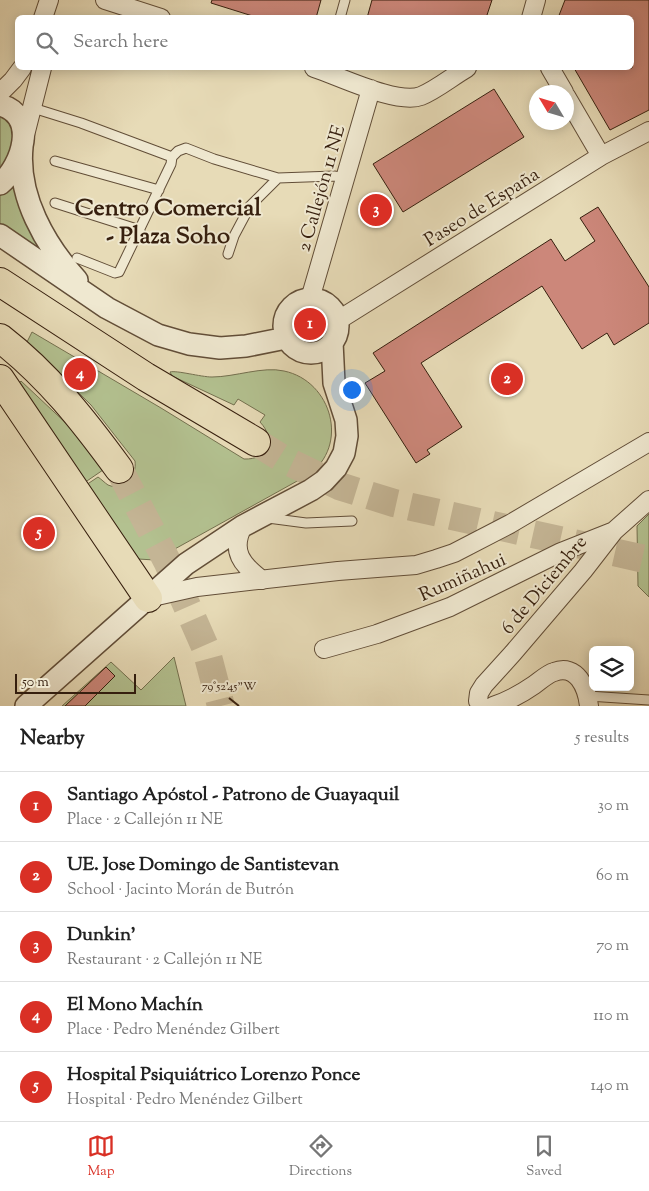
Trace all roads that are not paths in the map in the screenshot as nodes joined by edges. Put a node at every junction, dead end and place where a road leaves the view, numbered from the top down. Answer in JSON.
{"nodes":[{"id":1,"x":49,"y":0,"type":"edge"},
{"id":2,"x":105,"y":0,"type":"edge"},
{"id":3,"x":344,"y":0,"type":"edge"},
{"id":4,"x":536,"y":0,"type":"edge"},
{"id":5,"x":44,"y":15,"type":"edge"},
{"id":6,"x":152,"y":15,"type":"edge"},
{"id":7,"x":341,"y":15,"type":"edge"},
{"id":8,"x":532,"y":15,"type":"edge"},
{"id":9,"x":20,"y":70,"type":"edge"},
{"id":10,"x":42,"y":70,"type":"edge"},
{"id":11,"x":324,"y":70,"type":"edge"},
{"id":12,"x":464,"y":70,"type":"edge"},
{"id":13,"x":551,"y":70,"type":"edge"},
{"id":14,"x":560,"y":85,"type":"edge"},
{"id":15,"x":371,"y":89,"type":"junction"},
{"id":16,"x":0,"y":93,"type":"edge"},
{"id":17,"x":0,"y":105,"type":"edge"},
{"id":18,"x":33,"y":108,"type":"junction"},
{"id":19,"x":574,"y":110,"type":"edge"},
{"id":20,"x":649,"y":131,"type":"edge"},
{"id":21,"x":23,"y":143,"type":"junction"},
{"id":22,"x":601,"y":156,"type":"junction"},
{"id":23,"x":172,"y":157,"type":"junction"},
{"id":24,"x":55,"y":161,"type":"dead end"},
{"id":25,"x":278,"y":178,"type":"junction"},
{"id":26,"x":345,"y":178,"type":"junction"},
{"id":27,"x":0,"y":184,"type":"edge"},
{"id":28,"x":159,"y":190,"type":"junction"},
{"id":29,"x":55,"y":203,"type":"dead end"},
{"id":30,"x":140,"y":230,"type":"junction"},
{"id":31,"x":0,"y":234,"type":"edge"},
{"id":32,"x":228,"y":254,"type":"dead end"},
{"id":33,"x":77,"y":258,"type":"dead end"},
{"id":34,"x":0,"y":282,"type":"edge"},
{"id":35,"x":310,"y":299,"type":"junction"},
{"id":36,"x":107,"y":308,"type":"junction"},
{"id":37,"x":337,"y":321,"type":"junction"},
{"id":38,"x":0,"y":338,"type":"edge"},
{"id":39,"x":286,"y":338,"type":"junction"},
{"id":40,"x":332,"y":342,"type":"junction"},
{"id":41,"x":0,"y":379,"type":"edge"},
{"id":42,"x":256,"y":442,"type":"tunnel mouth"},
{"id":43,"x":649,"y":442,"type":"edge"},
{"id":44,"x":119,"y":470,"type":"tunnel mouth"},
{"id":45,"x":649,"y":500,"type":"edge"},
{"id":46,"x":263,"y":517,"type":"junction"},
{"id":47,"x":352,"y":521,"type":"dead end"},
{"id":48,"x":243,"y":526,"type":"junction"},
{"id":49,"x":614,"y":531,"type":"junction"},
{"id":50,"x":262,"y":580,"type":"junction"},
{"id":51,"x":148,"y":598,"type":"junction"},
{"id":52,"x":324,"y":650,"type":"dead end"},
{"id":53,"x":649,"y":700,"type":"edge"},
{"id":54,"x":589,"y":701,"type":"edge"},
{"id":55,"x":482,"y":705,"type":"edge"},
{"id":56,"x":26,"y":706,"type":"edge"}],
"edges":[{"from":1,"to":5,"type":"street"},
{"from":2,"to":6,"type":"street"},
{"from":3,"to":7,"type":"lane"},
{"from":4,"to":8,"type":"street"},
{"from":9,"to":16,"type":"street"},
{"from":10,"to":18,"type":"street"},
{"from":11,"to":15,"type":"street"},
{"from":12,"to":15,"type":"street"},
{"from":13,"to":14,"type":"street"},
{"from":15,"to":26,"type":"street","name":"2 Callejón 11 NE"},
{"from":17,"to":21,"type":"street"},
{"from":18,"to":21,"type":"street"},
{"from":18,"to":23,"type":"lane"},
{"from":19,"to":22,"type":"street"},
{"from":20,"to":22,"type":"street","name":"Paseo de España"},
{"from":21,"to":27,"type":"street"},
{"from":21,"to":36,"type":"street"},
{"from":22,"to":37,"type":"street","name":"Paseo de España"},
{"from":23,"to":25,"type":"lane"},
{"from":23,"to":28,"type":"lane"},
{"from":24,"to":28,"type":"lane"},
{"from":25,"to":26,"type":"lane"},
{"from":25,"to":32,"type":"lane"},
{"from":26,"to":35,"type":"street","name":"2 Callejón 11 NE"},
{"from":28,"to":30,"type":"lane"},
{"from":29,"to":30,"type":"lane"},
{"from":30,"to":33,"type":"lane"},
{"from":31,"to":36,"type":"street"},
{"from":34,"to":42,"type":"main road"},
{"from":35,"to":37,"type":"street"},
{"from":35,"to":39,"type":"street"},
{"from":36,"to":39,"type":"street"},
{"from":37,"to":40,"type":"street"},
{"from":38,"to":44,"type":"main road"},
{"from":39,"to":40,"type":"street"},
{"from":40,"to":46,"type":"street"},
{"from":41,"to":51,"type":"main road"},
{"from":43,"to":50,"type":"street"},
{"from":45,"to":49,"type":"street","name":"6 de Diciembre"},
{"from":46,"to":47,"type":"lane"},
{"from":46,"to":48,"type":"street"},
{"from":48,"to":50,"type":"street"},
{"from":48,"to":51,"type":"street"},
{"from":49,"to":52,"type":"street","name":"Rumiñahui"},
{"from":49,"to":55,"type":"street","name":"6 de Diciembre"},
{"from":50,"to":51,"type":"street"},
{"from":51,"to":56,"type":"street"},
{"from":53,"to":54,"type":"lane"},
{"from":54,"to":55,"type":"street"}]}
